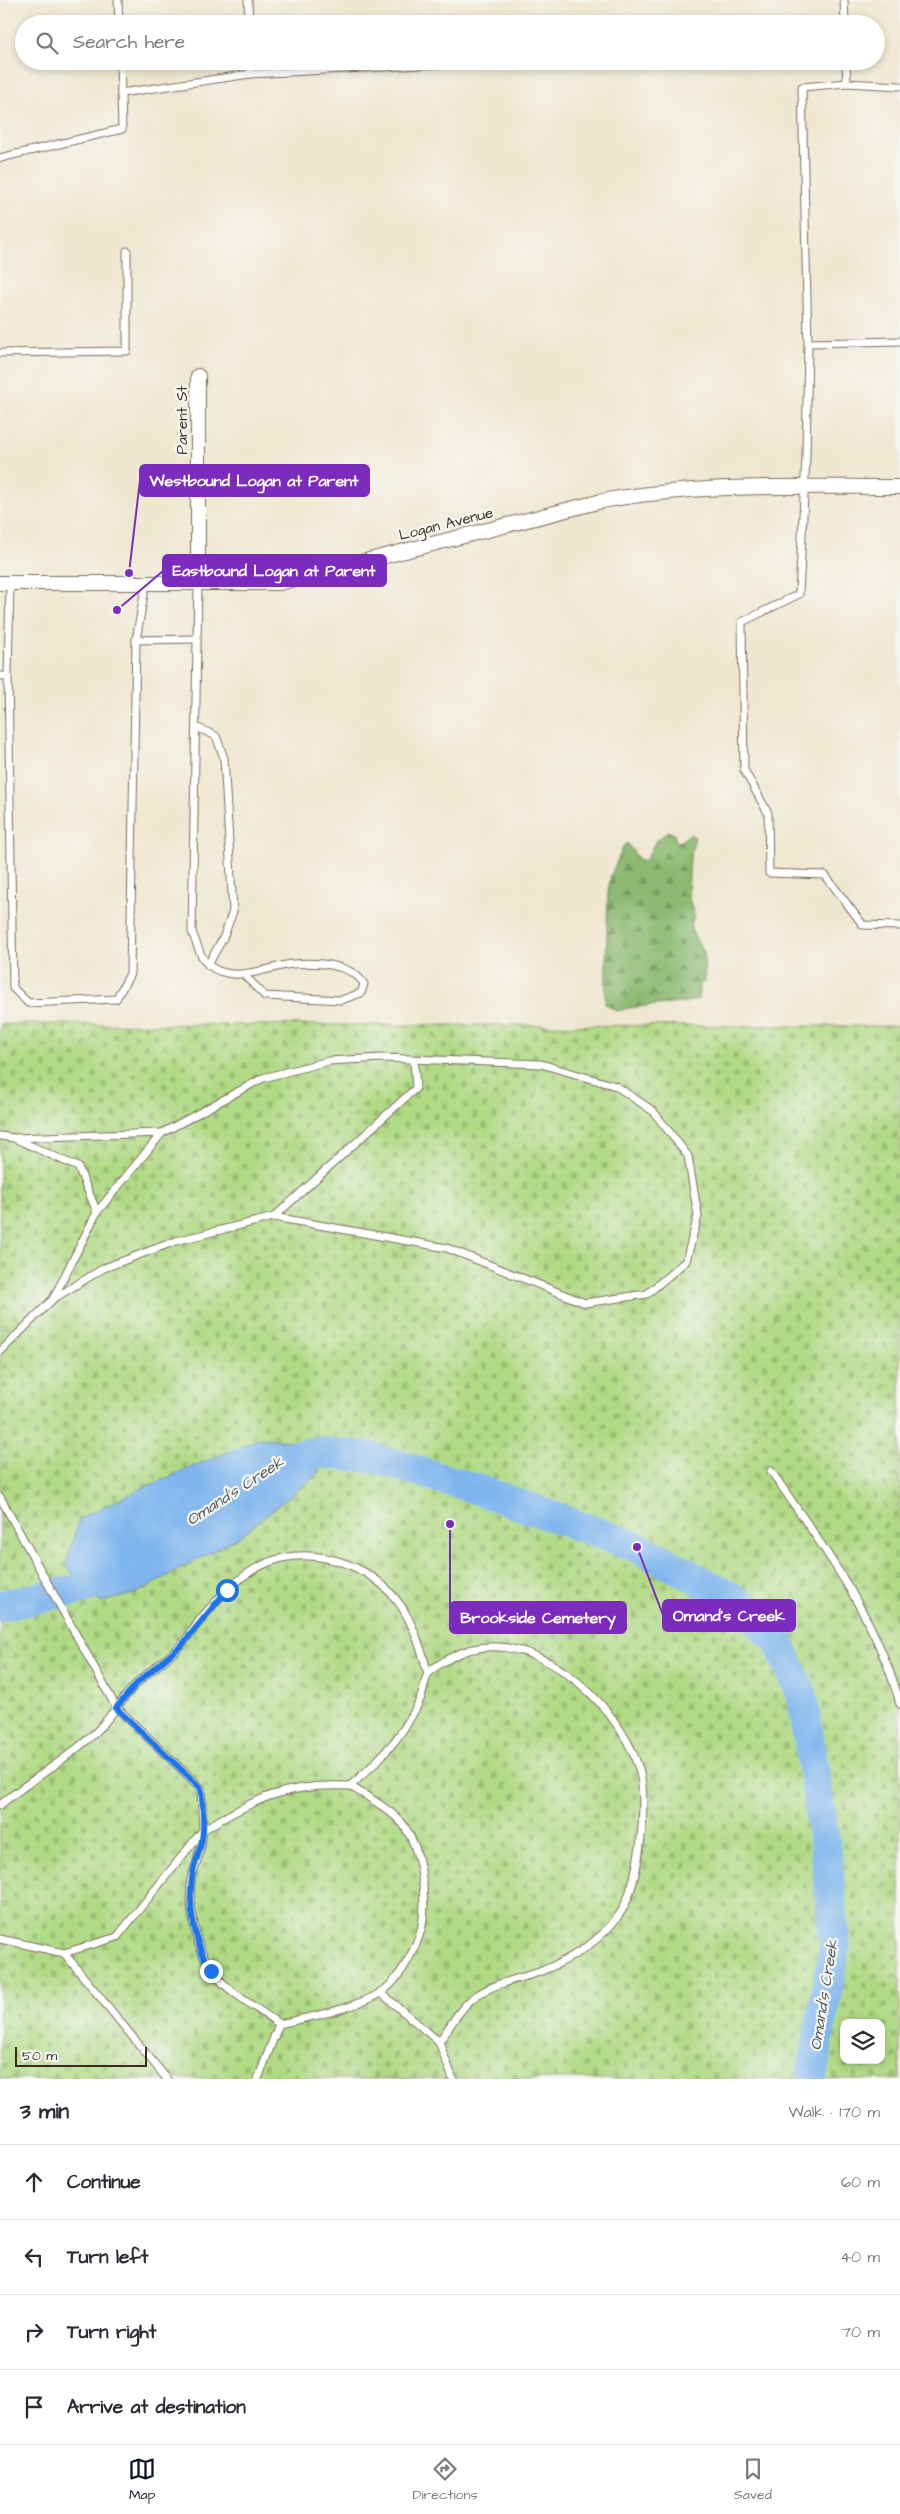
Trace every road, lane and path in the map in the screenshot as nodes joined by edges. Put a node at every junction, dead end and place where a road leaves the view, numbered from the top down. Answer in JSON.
{"nodes":[{"id":1,"x":118,"y":0,"type":"edge"},
{"id":2,"x":248,"y":0,"type":"edge"},
{"id":3,"x":844,"y":0,"type":"edge"},
{"id":4,"x":119,"y":15,"type":"edge"},
{"id":5,"x":249,"y":15,"type":"edge"},
{"id":6,"x":845,"y":15,"type":"edge"},
{"id":7,"x":120,"y":70,"type":"edge"},
{"id":8,"x":250,"y":70,"type":"edge"},
{"id":9,"x":326,"y":70,"type":"edge"},
{"id":10,"x":846,"y":70,"type":"edge"},
{"id":11,"x":250,"y":74,"type":"junction"},
{"id":12,"x":847,"y":83,"type":"junction"},
{"id":13,"x":900,"y":86,"type":"edge"},
{"id":14,"x":121,"y":93,"type":"junction"},
{"id":15,"x":0,"y":158,"type":"edge"},
{"id":16,"x":127,"y":251,"type":"dead end"},
{"id":17,"x":900,"y":341,"type":"edge"},
{"id":18,"x":808,"y":343,"type":"junction"},
{"id":19,"x":0,"y":353,"type":"edge"},
{"id":20,"x":198,"y":376,"type":"dead end"},
{"id":21,"x":803,"y":487,"type":"junction"},
{"id":22,"x":900,"y":487,"type":"edge"},
{"id":23,"x":5,"y":583,"type":"edge"},
{"id":24,"x":146,"y":583,"type":"junction"},
{"id":25,"x":198,"y":583,"type":"junction"},
{"id":26,"x":197,"y":639,"type":"junction"},
{"id":27,"x":136,"y":640,"type":"junction"},
{"id":28,"x":0,"y":676,"type":"edge"},
{"id":29,"x":8,"y":676,"type":"junction"},
{"id":30,"x":196,"y":727,"type":"junction"},
{"id":31,"x":900,"y":926,"type":"edge"},
{"id":32,"x":208,"y":965,"type":"junction"},
{"id":33,"x":243,"y":974,"type":"junction"},
{"id":34,"x":414,"y":1060,"type":"junction"},
{"id":35,"x":162,"y":1133,"type":"junction"},
{"id":36,"x":0,"y":1136,"type":"edge"},
{"id":37,"x":14,"y":1138,"type":"junction"},
{"id":38,"x":97,"y":1212,"type":"junction"},
{"id":39,"x":274,"y":1218,"type":"junction"},
{"id":40,"x":53,"y":1299,"type":"junction"},
{"id":41,"x":0,"y":1352,"type":"edge"},
{"id":42,"x":771,"y":1471,"type":"dead end"},
{"id":43,"x":0,"y":1496,"type":"edge"},
{"id":44,"x":428,"y":1674,"type":"junction"},
{"id":45,"x":900,"y":1704,"type":"edge"},
{"id":46,"x":116,"y":1708,"type":"junction"},
{"id":47,"x":350,"y":1786,"type":"junction"},
{"id":48,"x":0,"y":1805,"type":"edge"},
{"id":49,"x":203,"y":1830,"type":"junction"},
{"id":50,"x":0,"y":1939,"type":"edge"},
{"id":51,"x":64,"y":1953,"type":"junction"},
{"id":52,"x":380,"y":1992,"type":"junction"},
{"id":53,"x":279,"y":2024,"type":"junction"},
{"id":54,"x":439,"y":2042,"type":"junction"},
{"id":55,"x":167,"y":2079,"type":"edge"},
{"id":56,"x":258,"y":2079,"type":"edge"},
{"id":57,"x":454,"y":2079,"type":"edge"}],
"edges":[{"from":1,"to":4,"type":"lane"},
{"from":2,"to":5,"type":"lane"},
{"from":3,"to":6,"type":"lane"},
{"from":7,"to":14,"type":"lane"},
{"from":8,"to":11,"type":"lane"},
{"from":9,"to":11,"type":"lane"},
{"from":10,"to":12,"type":"lane"},
{"from":11,"to":14,"type":"lane"},
{"from":12,"to":13,"type":"lane"},
{"from":12,"to":18,"type":"lane"},
{"from":14,"to":15,"type":"lane"},
{"from":16,"to":19,"type":"lane"},
{"from":17,"to":18,"type":"lane"},
{"from":18,"to":21,"type":"lane"},
{"from":20,"to":25,"type":"street","name":"Parent St"},
{"from":21,"to":22,"type":"street","name":"Logan Avenue"},
{"from":21,"to":25,"type":"street","name":"Logan Avenue"},
{"from":21,"to":31,"type":"lane"},
{"from":23,"to":24,"type":"street","name":"Logan Avenue"},
{"from":23,"to":29,"type":"lane"},
{"from":24,"to":25,"type":"street","name":"Logan Avenue"},
{"from":24,"to":27,"type":"lane"},
{"from":25,"to":26,"type":"lane"},
{"from":26,"to":27,"type":"lane"},
{"from":26,"to":30,"type":"lane"},
{"from":27,"to":29,"type":"lane"},
{"from":28,"to":29,"type":"lane"},
{"from":30,"to":32,"type":"lane"},
{"from":30,"to":32,"type":"lane"},
{"from":32,"to":33,"type":"lane"},
{"from":33,"to":33,"type":"lane"},
{"from":34,"to":35,"type":"lane"},
{"from":34,"to":39,"type":"lane"},
{"from":34,"to":39,"type":"lane"},
{"from":35,"to":37,"type":"lane"},
{"from":35,"to":38,"type":"lane"},
{"from":36,"to":37,"type":"lane"},
{"from":37,"to":38,"type":"lane"},
{"from":38,"to":40,"type":"lane"},
{"from":39,"to":40,"type":"lane"},
{"from":40,"to":41,"type":"lane"},
{"from":42,"to":45,"type":"lane"},
{"from":43,"to":46,"type":"lane"},
{"from":44,"to":46,"type":"lane"},
{"from":44,"to":47,"type":"lane"},
{"from":44,"to":54,"type":"lane"},
{"from":46,"to":48,"type":"lane"},
{"from":46,"to":49,"type":"lane"},
{"from":47,"to":49,"type":"lane"},
{"from":47,"to":52,"type":"lane"},
{"from":49,"to":51,"type":"lane"},
{"from":49,"to":53,"type":"lane"},
{"from":50,"to":51,"type":"lane"},
{"from":51,"to":55,"type":"lane"},
{"from":52,"to":53,"type":"lane"},
{"from":52,"to":54,"type":"lane"},
{"from":53,"to":56,"type":"lane"},
{"from":54,"to":57,"type":"lane"}]}
